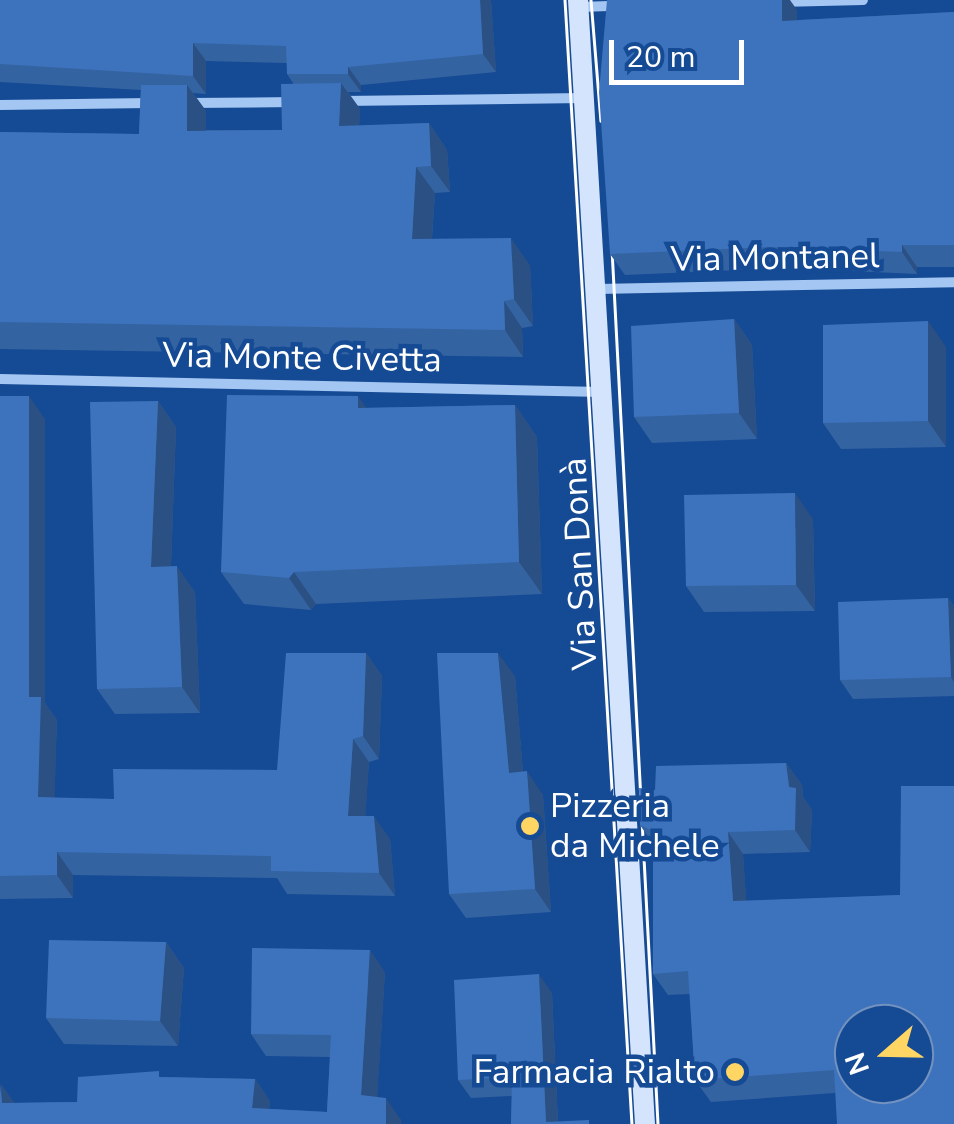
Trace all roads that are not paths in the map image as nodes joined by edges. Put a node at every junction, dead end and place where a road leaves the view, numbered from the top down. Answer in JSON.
{"nodes":[{"id":1,"x":864,"y":0,"type":"edge"},
{"id":2,"x":766,"y":2,"type":"edge"},
{"id":3,"x":578,"y":3,"type":"edge"},
{"id":4,"x":630,"y":6,"type":"edge"},
{"id":5,"x":586,"y":98,"type":"junction"},
{"id":6,"x":335,"y":101,"type":"edge"},
{"id":7,"x":316,"y":102,"type":"edge"},
{"id":8,"x":178,"y":103,"type":"edge"},
{"id":9,"x":158,"y":104,"type":"edge"},
{"id":10,"x":0,"y":105,"type":"edge"},
{"id":11,"x":954,"y":282,"type":"edge"},
{"id":12,"x":597,"y":289,"type":"junction"},
{"id":13,"x":0,"y":379,"type":"edge"},
{"id":14,"x":603,"y":392,"type":"junction"},
{"id":15,"x":645,"y":1124,"type":"edge"}],
"edges":[{"from":1,"to":2,"type":"street"},
{"from":3,"to":4,"type":"street"},
{"from":3,"to":5,"type":"street","name":"Via San Donà"},
{"from":5,"to":6,"type":"street"},
{"from":5,"to":12,"type":"street","name":"Via San Donà"},
{"from":7,"to":8,"type":"street"},
{"from":9,"to":10,"type":"street"},
{"from":11,"to":12,"type":"street","name":"Via Montanel"},
{"from":12,"to":14,"type":"street","name":"Via San Donà"},
{"from":13,"to":14,"type":"street","name":"Via Monte Civetta"},
{"from":14,"to":15,"type":"street","name":"Via San Donà"}]}
